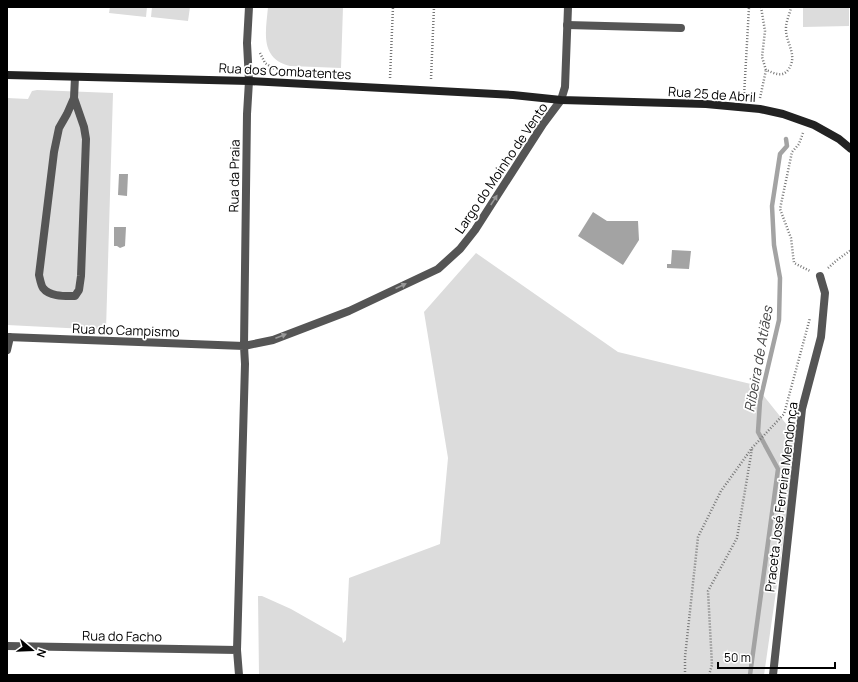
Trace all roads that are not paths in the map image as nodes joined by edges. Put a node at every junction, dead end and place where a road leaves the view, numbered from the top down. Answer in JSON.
{"nodes":[{"id":1,"x":249,"y":7,"type":"edge"},
{"id":2,"x":568,"y":7,"type":"edge"},
{"id":3,"x":567,"y":25,"type":"junction"},
{"id":4,"x":680,"y":28,"type":"dead end"},
{"id":5,"x":7,"y":75,"type":"edge"},
{"id":6,"x":75,"y":76,"type":"junction"},
{"id":7,"x":249,"y":81,"type":"junction"},
{"id":8,"x":74,"y":98,"type":"junction"},
{"id":9,"x":561,"y":100,"type":"junction"},
{"id":10,"x":851,"y":149,"type":"edge"},
{"id":11,"x":820,"y":276,"type":"road end"},
{"id":12,"x":9,"y":337,"type":"edge"},
{"id":13,"x":244,"y":346,"type":"junction"},
{"id":14,"x":7,"y":350,"type":"edge"},
{"id":15,"x":7,"y":646,"type":"edge"},
{"id":16,"x":236,"y":650,"type":"junction"},
{"id":17,"x":239,"y":675,"type":"edge"},
{"id":18,"x":773,"y":675,"type":"edge"}],
"edges":[{"from":1,"to":7,"type":"street","name":"Rua da Praia"},
{"from":2,"to":3,"type":"street"},
{"from":3,"to":4,"type":"street"},
{"from":3,"to":9,"type":"street"},
{"from":5,"to":6,"type":"main road","name":"Rua dos Combatentes"},
{"from":6,"to":7,"type":"main road","name":"Rua dos Combatentes"},
{"from":6,"to":8,"type":"street"},
{"from":7,"to":9,"type":"main road","name":"Rua dos Combatentes"},
{"from":7,"to":13,"type":"street","name":"Rua da Praia"},
{"from":8,"to":8,"type":"street"},
{"from":9,"to":10,"type":"main road","name":"Rua 25 de Abril"},
{"from":13,"to":9,"type":"street","name":"Largo do Moinho de Vento","one_way":true},
{"from":11,"to":18,"type":"street","name":"Praceta José Ferreira Mendonça"},
{"from":12,"to":13,"type":"street","name":"Rua do Campismo"},
{"from":12,"to":14,"type":"street"},
{"from":13,"to":16,"type":"street","name":"Rua da Praia"},
{"from":15,"to":16,"type":"street","name":"Rua do Facho"},
{"from":16,"to":17,"type":"street","name":"Rua da Praia"}]}
